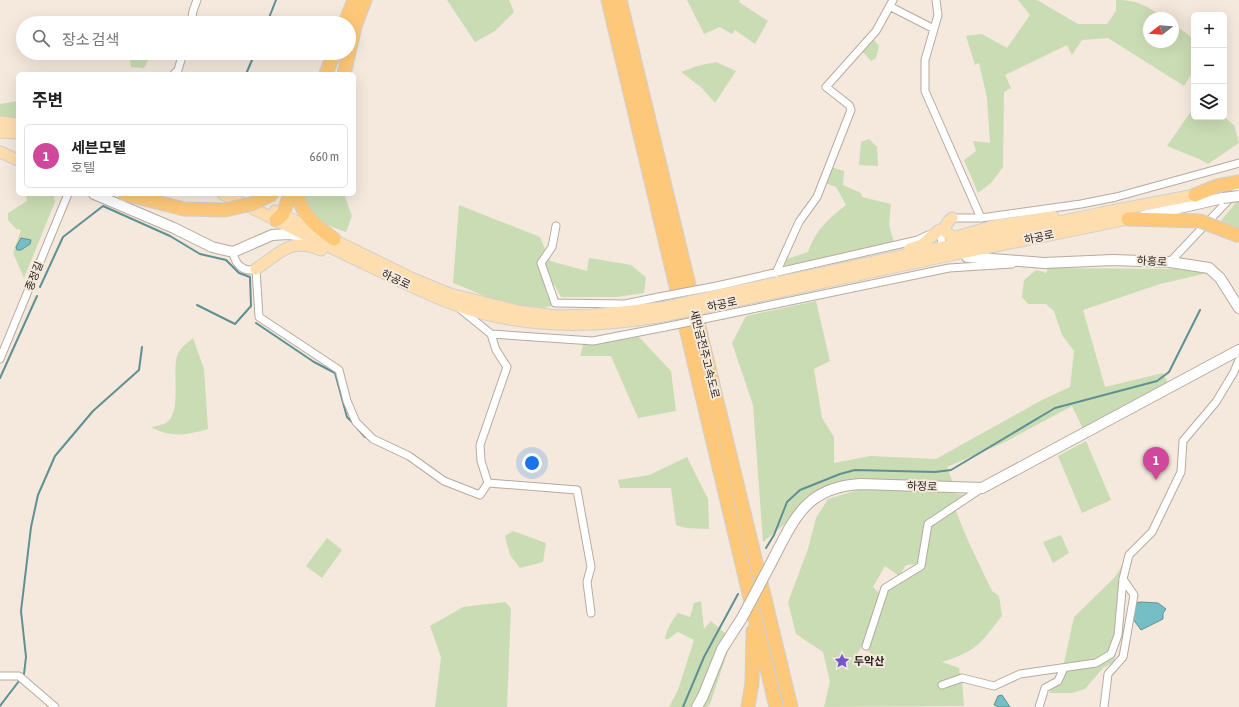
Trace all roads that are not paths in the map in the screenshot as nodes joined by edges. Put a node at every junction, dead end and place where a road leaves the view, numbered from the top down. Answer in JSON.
{"nodes":[{"id":1,"x":197,"y":0,"type":"edge"},
{"id":2,"x":354,"y":0,"type":"edge"},
{"id":3,"x":365,"y":0,"type":"edge"},
{"id":4,"x":608,"y":0,"type":"edge"},
{"id":5,"x":620,"y":0,"type":"edge"},
{"id":6,"x":936,"y":0,"type":"edge"},
{"id":7,"x":892,"y":3,"type":"edge"},
{"id":8,"x":192,"y":16,"type":"edge"},
{"id":9,"x":352,"y":16,"type":"edge"},
{"id":10,"x":354,"y":16,"type":"edge"},
{"id":11,"x":934,"y":30,"type":"junction"},
{"id":12,"x":181,"y":60,"type":"edge"},
{"id":13,"x":331,"y":60,"type":"edge"},
{"id":14,"x":341,"y":60,"type":"edge"},
{"id":15,"x":346,"y":60,"type":"edge"},
{"id":16,"x":176,"y":72,"type":"edge"},
{"id":17,"x":327,"y":72,"type":"edge"},
{"id":18,"x":337,"y":72,"type":"edge"},
{"id":19,"x":344,"y":72,"type":"edge"},
{"id":20,"x":0,"y":122,"type":"edge"},
{"id":21,"x":16,"y":124,"type":"edge"},
{"id":22,"x":0,"y":132,"type":"edge"},
{"id":23,"x":16,"y":133,"type":"edge"},
{"id":24,"x":0,"y":152,"type":"edge"},
{"id":25,"x":16,"y":159,"type":"edge"},
{"id":26,"x":1239,"y":163,"type":"edge"},
{"id":27,"x":1233,"y":188,"type":"edge"},
{"id":28,"x":1195,"y":195,"type":"joint"},
{"id":29,"x":67,"y":196,"type":"edge"},
{"id":30,"x":99,"y":196,"type":"edge"},
{"id":31,"x":133,"y":196,"type":"edge"},
{"id":32,"x":228,"y":196,"type":"edge"},
{"id":33,"x":244,"y":196,"type":"edge"},
{"id":34,"x":269,"y":196,"type":"edge"},
{"id":35,"x":282,"y":196,"type":"edge"},
{"id":36,"x":289,"y":196,"type":"edge"},
{"id":37,"x":298,"y":196,"type":"edge"},
{"id":38,"x":1239,"y":196,"type":"edge"},
{"id":39,"x":1126,"y":214,"type":"junction"},
{"id":40,"x":278,"y":215,"type":"junction"},
{"id":41,"x":952,"y":218,"type":"junction"},
{"id":42,"x":981,"y":218,"type":"junction"},
{"id":43,"x":556,"y":226,"type":"dead end"},
{"id":44,"x":939,"y":230,"type":"junction"},
{"id":45,"x":1239,"y":236,"type":"edge"},
{"id":46,"x":308,"y":237,"type":"junction"},
{"id":47,"x":334,"y":239,"type":"junction"},
{"id":48,"x":258,"y":240,"type":"junction"},
{"id":49,"x":233,"y":252,"type":"junction"},
{"id":50,"x":945,"y":252,"type":"junction"},
{"id":51,"x":965,"y":252,"type":"junction"},
{"id":52,"x":1044,"y":262,"type":"junction"},
{"id":53,"x":1170,"y":262,"type":"junction"},
{"id":54,"x":860,"y":265,"type":"junction"},
{"id":55,"x":256,"y":269,"type":"junction"},
{"id":56,"x":776,"y":273,"type":"junction"},
{"id":57,"x":387,"y":275,"type":"junction"},
{"id":58,"x":720,"y":300,"type":"junction"},
{"id":59,"x":456,"y":306,"type":"junction"},
{"id":60,"x":1239,"y":308,"type":"edge"},
{"id":61,"x":662,"y":312,"type":"junction"},
{"id":62,"x":491,"y":334,"type":"junction"},
{"id":63,"x":1239,"y":350,"type":"edge"},
{"id":64,"x":0,"y":358,"type":"edge"},
{"id":65,"x":1239,"y":360,"type":"edge"},
{"id":66,"x":488,"y":483,"type":"junction"},
{"id":67,"x":982,"y":488,"type":"junction"},
{"id":68,"x":1123,"y":579,"type":"junction"},
{"id":69,"x":753,"y":607,"type":"junction"},
{"id":70,"x":591,"y":613,"type":"dead end"},
{"id":71,"x":866,"y":646,"type":"dead end"},
{"id":72,"x":1064,"y":668,"type":"junction"},
{"id":73,"x":0,"y":676,"type":"edge"},
{"id":74,"x":942,"y":685,"type":"dead end"},
{"id":75,"x":55,"y":707,"type":"edge"},
{"id":76,"x":697,"y":707,"type":"edge"},
{"id":77,"x":748,"y":707,"type":"edge"},
{"id":78,"x":776,"y":707,"type":"edge"},
{"id":79,"x":791,"y":707,"type":"edge"},
{"id":80,"x":1039,"y":707,"type":"edge"},
{"id":81,"x":1104,"y":707,"type":"edge"}],
"edges":[{"from":1,"to":8,"type":"street"},
{"from":2,"to":9,"type":"highway"},
{"from":3,"to":10,"type":"highway"},
{"from":4,"to":69,"type":"highway","name":"새만금전주고속도로"},
{"from":5,"to":79,"type":"highway","name":"새만금전주고속도로"},
{"from":6,"to":11,"type":"street"},
{"from":7,"to":11,"type":"street"},
{"from":7,"to":56,"type":"street"},
{"from":11,"to":42,"type":"street"},
{"from":12,"to":16,"type":"street"},
{"from":13,"to":17,"type":"highway"},
{"from":14,"to":18,"type":"highway"},
{"from":15,"to":19,"type":"highway"},
{"from":20,"to":21,"type":"main road"},
{"from":22,"to":23,"type":"main road"},
{"from":24,"to":25,"type":"main road"},
{"from":26,"to":42,"type":"street"},
{"from":27,"to":28,"type":"highway"},
{"from":27,"to":38,"type":"street","name":"하공로","bridge":true},
{"from":27,"to":39,"type":"street","name":"하공로"},
{"from":27,"to":53,"type":"street"},
{"from":28,"to":39,"type":"main road","name":"하공로"},
{"from":29,"to":64,"type":"street","name":"종정길"},
{"from":30,"to":49,"type":"street"},
{"from":31,"to":34,"type":"highway","bridge":true},
{"from":32,"to":40,"type":"main road","name":"하공로"},
{"from":33,"to":40,"type":"main road","name":"하공로"},
{"from":35,"to":40,"type":"highway"},
{"from":36,"to":40,"type":"highway"},
{"from":37,"to":47,"type":"highway"},
{"from":39,"to":41,"type":"main road"},
{"from":39,"to":45,"type":"highway","bridge":true},
{"from":39,"to":50,"type":"main road","name":"하공로"},
{"from":39,"to":51,"type":"main road","name":"하공로"},
{"from":40,"to":46,"type":"main road","name":"하공로"},
{"from":40,"to":47,"type":"main road","name":"하공로"},
{"from":40,"to":48,"type":"street"},
{"from":41,"to":42,"type":"street"},
{"from":41,"to":44,"type":"street"},
{"from":43,"to":61,"type":"street"},
{"from":44,"to":50,"type":"street"},
{"from":44,"to":54,"type":"main road"},
{"from":44,"to":56,"type":"street"},
{"from":46,"to":48,"type":"street"},
{"from":46,"to":57,"type":"main road","name":"하공로"},
{"from":47,"to":61,"type":"main road","name":"하공로"},
{"from":48,"to":49,"type":"street"},
{"from":49,"to":55,"type":"street"},
{"from":50,"to":51,"type":"main road","name":"하공로"},
{"from":50,"to":54,"type":"main road","name":"하공로"},
{"from":50,"to":58,"type":"main road","name":"하공로"},
{"from":51,"to":52,"type":"street","name":"하흥로"},
{"from":52,"to":53,"type":"street","name":"하흥로"},
{"from":52,"to":58,"type":"street"},
{"from":53,"to":60,"type":"street","name":"하흥로"},
{"from":54,"to":58,"type":"main road","name":"하공로"},
{"from":55,"to":57,"type":"main road"},
{"from":55,"to":66,"type":"street"},
{"from":56,"to":58,"type":"street"},
{"from":57,"to":59,"type":"main road","name":"하공로"},
{"from":58,"to":61,"type":"main road","name":"하공로","bridge":true},
{"from":58,"to":61,"type":"street","bridge":true},
{"from":59,"to":61,"type":"main road","name":"하공로"},
{"from":59,"to":62,"type":"street"},
{"from":61,"to":62,"type":"street"},
{"from":62,"to":66,"type":"street"},
{"from":63,"to":67,"type":"street"},
{"from":65,"to":68,"type":"street"},
{"from":66,"to":70,"type":"street"},
{"from":67,"to":71,"type":"street"},
{"from":67,"to":76,"type":"street","name":"하정로","bridge":true},
{"from":68,"to":72,"type":"street"},
{"from":68,"to":81,"type":"street"},
{"from":69,"to":77,"type":"highway"},
{"from":69,"to":78,"type":"highway","name":"새만금전주고속도로"},
{"from":72,"to":74,"type":"street"},
{"from":72,"to":80,"type":"street"},
{"from":73,"to":75,"type":"street"}]}
